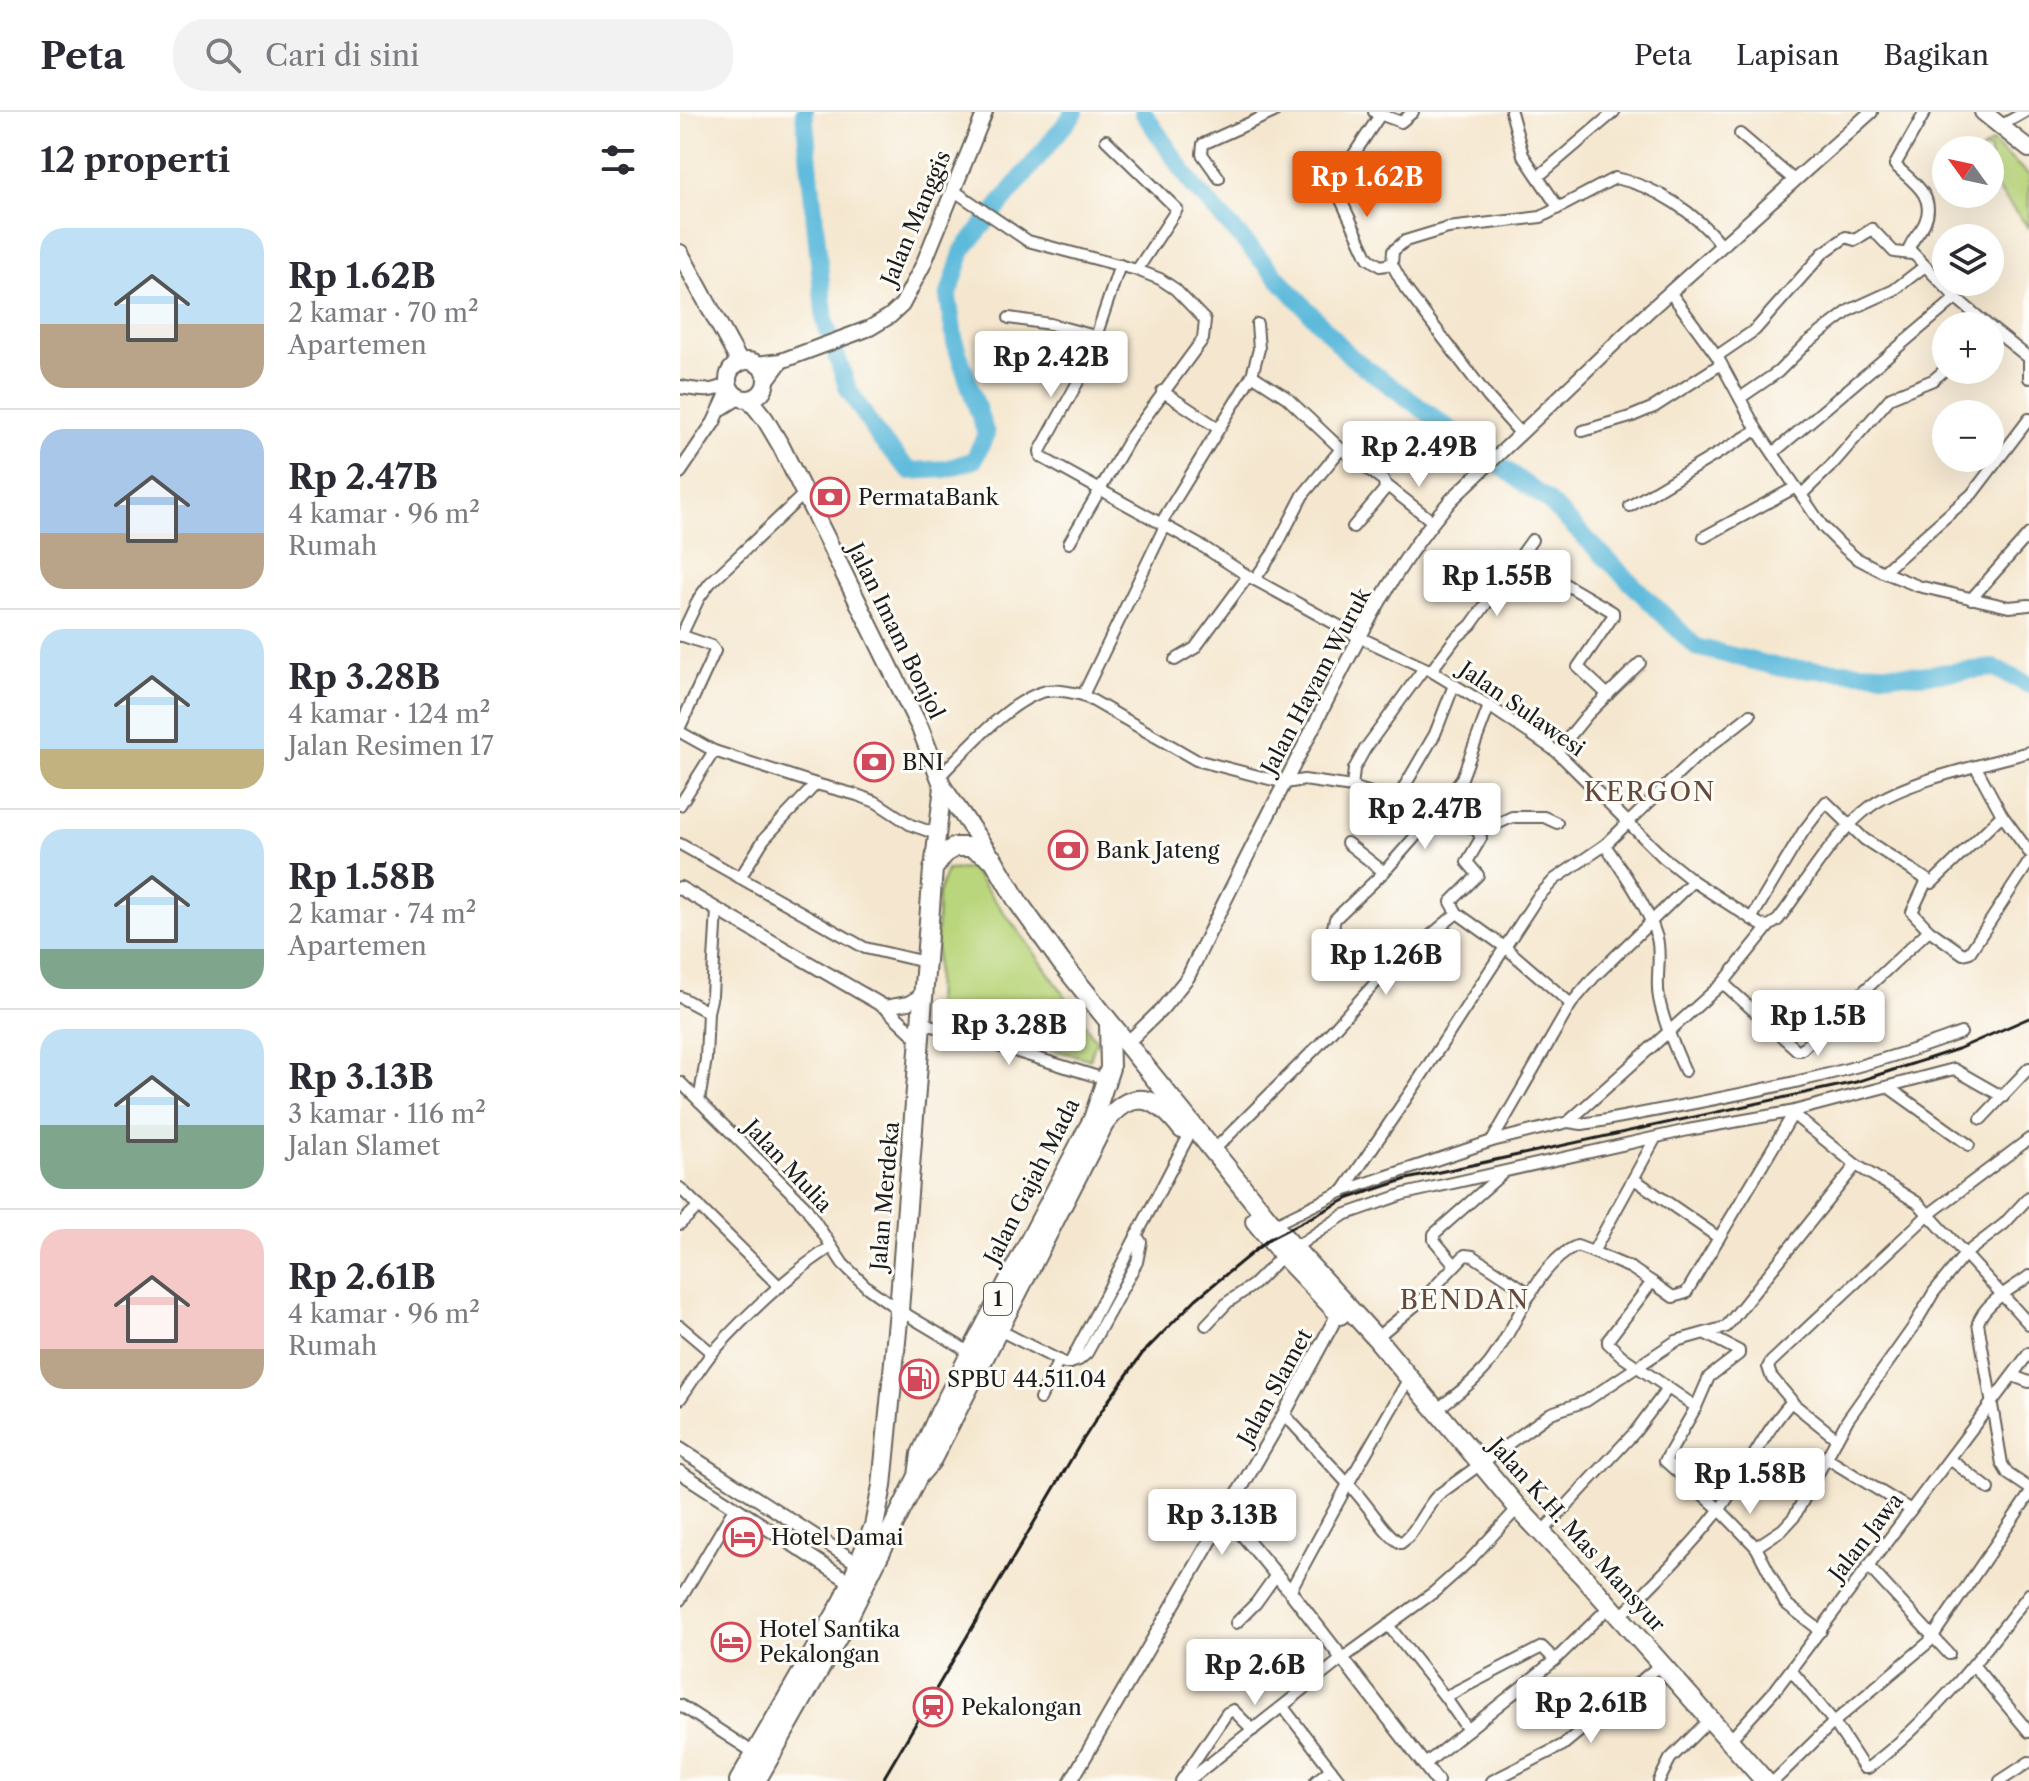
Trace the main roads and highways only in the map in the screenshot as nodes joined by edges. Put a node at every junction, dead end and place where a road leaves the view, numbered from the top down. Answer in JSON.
{"nodes":[{"id":1,"x":985,"y":112,"type":"edge"},
{"id":2,"x":1983,"y":112,"type":"edge"},
{"id":3,"x":2027,"y":141,"type":"edge"},
{"id":4,"x":680,"y":253,"type":"edge"},
{"id":5,"x":781,"y":361,"type":"junction"},
{"id":6,"x":748,"y":363,"type":"junction"},
{"id":7,"x":765,"y":385,"type":"junction"},
{"id":8,"x":737,"y":392,"type":"junction"},
{"id":9,"x":765,"y":419,"type":"junction"},
{"id":10,"x":941,"y":782,"type":"junction"},
{"id":11,"x":993,"y":859,"type":"junction"},
{"id":12,"x":933,"y":869,"type":"junction"},
{"id":13,"x":1109,"y":1024,"type":"junction"},
{"id":14,"x":1084,"y":1151,"type":"junction"},
{"id":15,"x":1289,"y":1252,"type":"junction"},
{"id":16,"x":1341,"y":1308,"type":"junction"},
{"id":17,"x":1388,"y":1355,"type":"junction"},
{"id":18,"x":883,"y":1471,"type":"junction"},
{"id":19,"x":915,"y":1482,"type":"junction"},
{"id":20,"x":874,"y":1526,"type":"joint"},
{"id":21,"x":866,"y":1568,"type":"junction"},
{"id":22,"x":761,"y":1757,"type":"junction"},
{"id":23,"x":739,"y":1781,"type":"edge"},
{"id":24,"x":756,"y":1781,"type":"edge"},
{"id":25,"x":1765,"y":1781,"type":"edge"}],
"edges":[{"from":1,"to":5,"type":"main road","name":"Jalan Manggis"},
{"from":2,"to":3,"type":"main road"},
{"from":4,"to":6,"type":"main road"},
{"from":5,"to":6,"type":"main road"},
{"from":5,"to":7,"type":"main road"},
{"from":6,"to":7,"type":"main road"},
{"from":6,"to":8,"type":"main road"},
{"from":7,"to":8,"type":"main road"},
{"from":7,"to":9,"type":"main road"},
{"from":8,"to":9,"type":"main road","name":"Jalan Imam Bonjol"},
{"from":9,"to":10,"type":"main road","name":"Jalan Imam Bonjol"},
{"from":10,"to":11,"type":"main road","name":"Jalan Imam Bonjol"},
{"from":10,"to":12,"type":"main road"},
{"from":11,"to":12,"type":"highway"},
{"from":11,"to":13,"type":"highway","number":"1"},
{"from":12,"to":18,"type":"highway","name":"Jalan Merdeka","number":"1"},
{"from":13,"to":14,"type":"highway","name":"Jalan Gajah Mada","number":"1"},
{"from":13,"to":15,"type":"highway","name":"Jalan K.H. Mas Mansyur","number":"1"},
{"from":14,"to":15,"type":"highway","name":"Jalan K.H. Mas Mansyur","number":"1"},
{"from":14,"to":19,"type":"highway","number":"1"},
{"from":14,"to":19,"type":"highway","name":"Jalan Gajah Mada","number":"1"},
{"from":15,"to":16,"type":"highway","name":"Jalan K.H. Mas Mansyur","number":"1"},
{"from":16,"to":17,"type":"highway","name":"Jalan K.H. Mas Mansyur","number":"1"},
{"from":16,"to":17,"type":"highway","name":"Jalan K.H. Mas Mansyur","number":"1"},
{"from":17,"to":25,"type":"highway","name":"Jalan K.H. Mas Mansyur","number":"1"},
{"from":18,"to":19,"type":"highway"},
{"from":18,"to":20,"type":"highway","name":"Jalan Merdeka","number":"1"},
{"from":19,"to":21,"type":"highway","name":"Jalan Gajah Mada","number":"1"},
{"from":20,"to":21,"type":"highway","name":"Jalan Gajah Mada","number":"1"},
{"from":21,"to":22,"type":"highway","name":"Jalan Gajah Mada","number":"1"},
{"from":22,"to":23,"type":"highway","name":"Jalan Gajah Mada","number":"1"},
{"from":22,"to":24,"type":"highway","name":"Jalan Gajah Mada","number":"1"}]}
